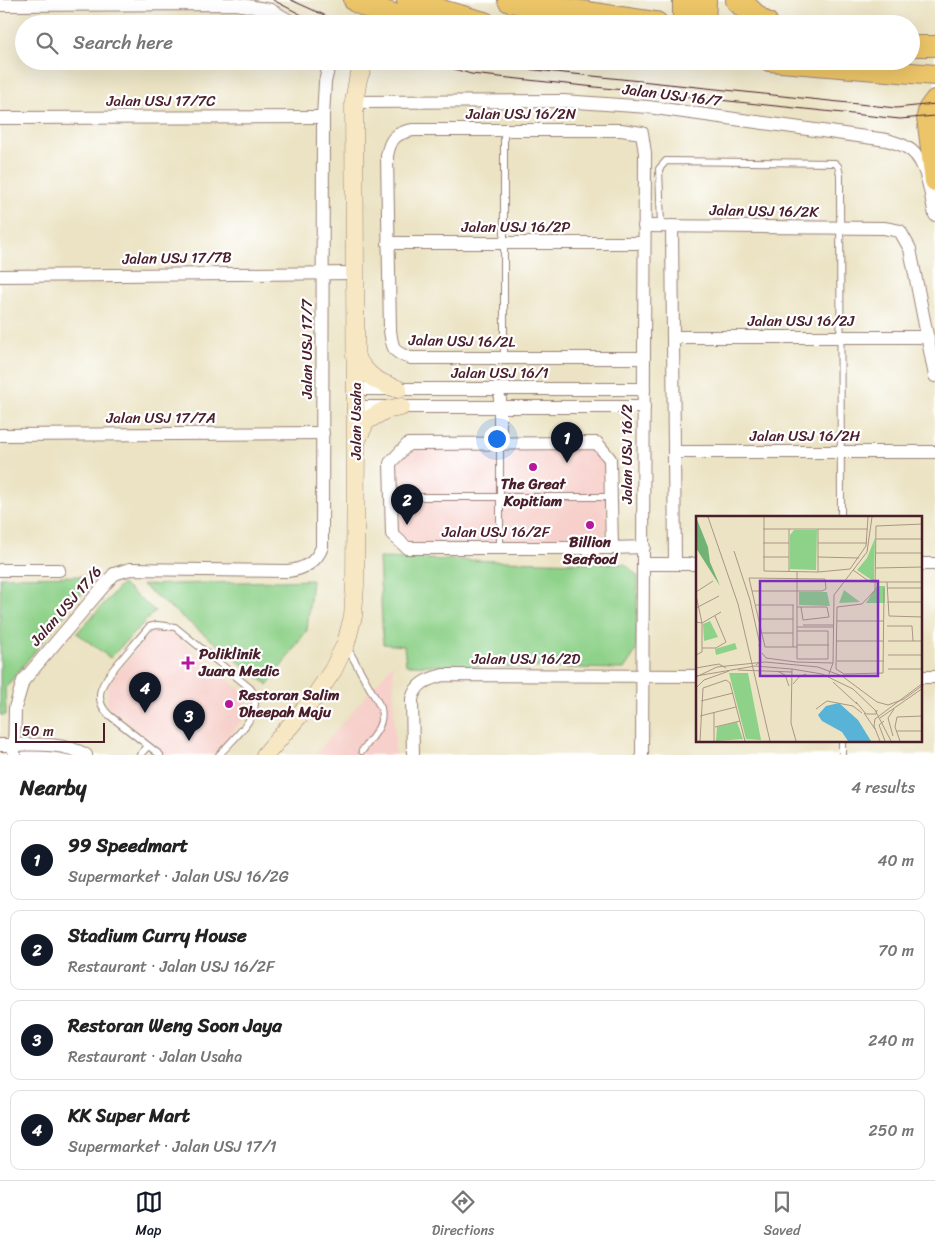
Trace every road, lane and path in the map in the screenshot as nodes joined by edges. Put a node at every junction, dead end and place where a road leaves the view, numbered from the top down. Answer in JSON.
{"nodes":[{"id":1,"x":356,"y":0,"type":"edge"},
{"id":2,"x":409,"y":0,"type":"edge"},
{"id":3,"x":510,"y":0,"type":"edge"},
{"id":4,"x":611,"y":0,"type":"edge"},
{"id":5,"x":685,"y":0,"type":"edge"},
{"id":6,"x":704,"y":0,"type":"edge"},
{"id":7,"x":738,"y":0,"type":"edge"},
{"id":8,"x":119,"y":2,"type":"edge"},
{"id":9,"x":145,"y":2,"type":"edge"},
{"id":10,"x":0,"y":5,"type":"edge"},
{"id":11,"x":568,"y":11,"type":"junction"},
{"id":12,"x":279,"y":15,"type":"edge"},
{"id":13,"x":378,"y":15,"type":"edge"},
{"id":14,"x":456,"y":15,"type":"edge"},
{"id":15,"x":595,"y":15,"type":"edge"},
{"id":16,"x":685,"y":15,"type":"edge"},
{"id":17,"x":703,"y":15,"type":"edge"},
{"id":18,"x":754,"y":15,"type":"edge"},
{"id":19,"x":920,"y":46,"type":"edge"},
{"id":20,"x":935,"y":46,"type":"edge"},
{"id":21,"x":328,"y":70,"type":"edge"},
{"id":22,"x":362,"y":70,"type":"edge"},
{"id":23,"x":876,"y":70,"type":"edge"},
{"id":24,"x":935,"y":75,"type":"edge"},
{"id":25,"x":935,"y":100,"type":"edge"},
{"id":26,"x":354,"y":102,"type":"junction"},
{"id":27,"x":323,"y":117,"type":"junction"},
{"id":28,"x":0,"y":118,"type":"edge"},
{"id":29,"x":504,"y":130,"type":"junction"},
{"id":30,"x":388,"y":149,"type":"joint"},
{"id":31,"x":644,"y":153,"type":"joint"},
{"id":32,"x":935,"y":181,"type":"edge"},
{"id":33,"x":935,"y":215,"type":"edge"},
{"id":34,"x":644,"y":226,"type":"junction"},
{"id":35,"x":667,"y":226,"type":"junction"},
{"id":36,"x":840,"y":228,"type":"junction"},
{"id":37,"x":388,"y":243,"type":"junction"},
{"id":38,"x":504,"y":243,"type":"junction"},
{"id":39,"x":644,"y":243,"type":"junction"},
{"id":40,"x":323,"y":273,"type":"junction"},
{"id":41,"x":355,"y":273,"type":"junction"},
{"id":42,"x":0,"y":276,"type":"edge"},
{"id":43,"x":840,"y":337,"type":"junction"},
{"id":44,"x":928,"y":337,"type":"junction"},
{"id":45,"x":673,"y":338,"type":"junction"},
{"id":46,"x":355,"y":356,"type":"junction"},
{"id":47,"x":504,"y":358,"type":"junction"},
{"id":48,"x":644,"y":358,"type":"junction"},
{"id":49,"x":935,"y":376,"type":"edge"},
{"id":50,"x":398,"y":389,"type":"junction"},
{"id":51,"x":500,"y":389,"type":"junction"},
{"id":52,"x":644,"y":389,"type":"junction"},
{"id":53,"x":356,"y":398,"type":"junction"},
{"id":54,"x":401,"y":407,"type":"junction"},
{"id":55,"x":500,"y":407,"type":"junction"},
{"id":56,"x":644,"y":407,"type":"junction"},
{"id":57,"x":323,"y":434,"type":"junction"},
{"id":58,"x":0,"y":435,"type":"edge"},
{"id":59,"x":356,"y":441,"type":"junction"},
{"id":60,"x":500,"y":444,"type":"junction"},
{"id":61,"x":674,"y":452,"type":"junction"},
{"id":62,"x":841,"y":452,"type":"junction"},
{"id":63,"x":935,"y":452,"type":"edge"},
{"id":64,"x":391,"y":497,"type":"junction"},
{"id":65,"x":500,"y":497,"type":"junction"},
{"id":66,"x":611,"y":497,"type":"junction"},
{"id":67,"x":841,"y":516,"type":"edge"},
{"id":68,"x":644,"y":547,"type":"junction"},
{"id":69,"x":500,"y":548,"type":"junction"},
{"id":70,"x":612,"y":548,"type":"junction"},
{"id":71,"x":643,"y":564,"type":"junction"},
{"id":72,"x":675,"y":564,"type":"junction"},
{"id":73,"x":696,"y":564,"type":"edge"},
{"id":74,"x":922,"y":564,"type":"edge"},
{"id":75,"x":935,"y":564,"type":"edge"},
{"id":76,"x":0,"y":570,"type":"edge"},
{"id":77,"x":60,"y":570,"type":"dead end"},
{"id":78,"x":298,"y":570,"type":"joint"},
{"id":79,"x":346,"y":643,"type":"junction"},
{"id":80,"x":642,"y":676,"type":"junction"},
{"id":81,"x":696,"y":676,"type":"edge"},
{"id":82,"x":922,"y":676,"type":"edge"},
{"id":83,"x":935,"y":677,"type":"edge"},
{"id":84,"x":842,"y":742,"type":"edge"},
{"id":85,"x":0,"y":745,"type":"edge"},
{"id":86,"x":148,"y":746,"type":"junction"},
{"id":87,"x":14,"y":750,"type":"edge"},
{"id":88,"x":362,"y":751,"type":"dead end"},
{"id":89,"x":86,"y":755,"type":"edge"},
{"id":90,"x":140,"y":755,"type":"edge"},
{"id":91,"x":160,"y":755,"type":"edge"},
{"id":92,"x":219,"y":755,"type":"edge"},
{"id":93,"x":265,"y":755,"type":"edge"},
{"id":94,"x":413,"y":755,"type":"edge"},
{"id":95,"x":642,"y":755,"type":"edge"},
{"id":96,"x":842,"y":755,"type":"edge"}],
"edges":[{"from":1,"to":13,"type":"highway"},
{"from":2,"to":14,"type":"highway"},
{"from":3,"to":11,"type":"highway"},
{"from":4,"to":11,"type":"highway"},
{"from":5,"to":16,"type":"highway"},
{"from":6,"to":17,"type":"highway"},
{"from":7,"to":18,"type":"highway"},
{"from":8,"to":9,"type":"street"},
{"from":8,"to":10,"type":"street"},
{"from":9,"to":12,"type":"street"},
{"from":11,"to":15,"type":"highway"},
{"from":19,"to":20,"type":"main road"},
{"from":21,"to":27,"type":"street","name":"Jalan USJ 17/7"},
{"from":22,"to":26,"type":"street","name":"Jalan Usaha"},
{"from":23,"to":24,"type":"main road"},
{"from":25,"to":32,"type":"main road"},
{"from":26,"to":33,"type":"street","name":"Jalan USJ 16/7"},
{"from":26,"to":41,"type":"street","name":"Jalan Usaha"},
{"from":27,"to":28,"type":"street","name":"Jalan USJ 17/7C"},
{"from":27,"to":40,"type":"street","name":"Jalan USJ 17/7"},
{"from":29,"to":30,"type":"street","name":"Jalan USJ 16/2N"},
{"from":29,"to":31,"type":"street","name":"Jalan USJ 16/2N"},
{"from":29,"to":38,"type":"lane"},
{"from":30,"to":37,"type":"street","name":"Jalan USJ 16/2L"},
{"from":31,"to":34,"type":"street","name":"Jalan USJ 16/2"},
{"from":34,"to":35,"type":"street","name":"Jalan USJ 16/2K"},
{"from":34,"to":39,"type":"street","name":"Jalan USJ 16/2"},
{"from":35,"to":36,"type":"street","name":"Jalan USJ 16/2K"},
{"from":35,"to":36,"type":"lane"},
{"from":35,"to":45,"type":"street"},
{"from":36,"to":43,"type":"lane"},
{"from":36,"to":44,"type":"street","name":"Jalan USJ 16/2K"},
{"from":37,"to":38,"type":"street","name":"Jalan USJ 16/2P"},
{"from":37,"to":47,"type":"street","name":"Jalan USJ 16/2L"},
{"from":38,"to":39,"type":"street","name":"Jalan USJ 16/2P"},
{"from":38,"to":47,"type":"lane"},
{"from":39,"to":48,"type":"street","name":"Jalan USJ 16/2"},
{"from":40,"to":41,"type":"street","name":"Jalan USJ 17/7B"},
{"from":40,"to":42,"type":"street","name":"Jalan USJ 17/7B"},
{"from":40,"to":57,"type":"street","name":"Jalan USJ 17/7"},
{"from":41,"to":46,"type":"street","name":"Jalan Usaha"},
{"from":43,"to":44,"type":"street","name":"Jalan USJ 16/2J"},
{"from":43,"to":45,"type":"street","name":"Jalan USJ 16/2J"},
{"from":43,"to":62,"type":"lane"},
{"from":44,"to":49,"type":"street"},
{"from":45,"to":61,"type":"street"},
{"from":46,"to":50,"type":"street"},
{"from":46,"to":53,"type":"street","name":"Jalan Usaha"},
{"from":47,"to":48,"type":"street","name":"Jalan USJ 16/2L"},
{"from":48,"to":52,"type":"street","name":"Jalan USJ 16/2"},
{"from":50,"to":51,"type":"street","name":"Jalan USJ 16/1"},
{"from":50,"to":53,"type":"street","name":"Jalan USJ 16/1"},
{"from":51,"to":52,"type":"street","name":"Jalan USJ 16/1"},
{"from":51,"to":55,"type":"street"},
{"from":52,"to":56,"type":"street","name":"Jalan USJ 16/2"},
{"from":53,"to":54,"type":"street"},
{"from":53,"to":59,"type":"street","name":"Jalan Usaha"},
{"from":54,"to":55,"type":"street"},
{"from":54,"to":59,"type":"street"},
{"from":55,"to":56,"type":"street"},
{"from":55,"to":60,"type":"street"},
{"from":56,"to":68,"type":"street","name":"Jalan USJ 16/2"},
{"from":57,"to":58,"type":"street","name":"Jalan USJ 17/7A"},
{"from":57,"to":78,"type":"street","name":"Jalan USJ 17/7"},
{"from":59,"to":79,"type":"street","name":"Jalan Usaha"},
{"from":60,"to":64,"type":"street","name":"Jalan USJ 16/2F"},
{"from":60,"to":65,"type":"lane"},
{"from":60,"to":66,"type":"street"},
{"from":61,"to":62,"type":"street","name":"Jalan USJ 16/2H"},
{"from":61,"to":72,"type":"street"},
{"from":62,"to":63,"type":"street","name":"Jalan USJ 16/2H"},
{"from":62,"to":67,"type":"lane"},
{"from":64,"to":65,"type":"lane"},
{"from":64,"to":69,"type":"street","name":"Jalan USJ 16/2F"},
{"from":65,"to":66,"type":"lane"},
{"from":65,"to":69,"type":"lane"},
{"from":66,"to":70,"type":"street"},
{"from":68,"to":70,"type":"street","name":"Jalan USJ 16/2F"},
{"from":68,"to":71,"type":"street","name":"Jalan USJ 16/2"},
{"from":69,"to":70,"type":"street","name":"Jalan USJ 16/2F"},
{"from":71,"to":72,"type":"street"},
{"from":71,"to":80,"type":"street","name":"Jalan USJ 16/2"},
{"from":72,"to":73,"type":"street"},
{"from":74,"to":75,"type":"street"},
{"from":76,"to":77,"type":"street"},
{"from":78,"to":87,"type":"street","name":"Jalan USJ 17/6"},
{"from":79,"to":88,"type":"lane"},
{"from":79,"to":93,"type":"street","name":"Jalan Usaha"},
{"from":80,"to":81,"type":"street","name":"Jalan USJ 16/2D"},
{"from":80,"to":94,"type":"street","name":"Jalan USJ 16/2D"},
{"from":80,"to":95,"type":"street","name":"Jalan USJ 16/2"},
{"from":82,"to":83,"type":"street"},
{"from":84,"to":96,"type":"lane"},
{"from":85,"to":87,"type":"street"},
{"from":86,"to":90,"type":"lane"},
{"from":86,"to":91,"type":"lane"},
{"from":86,"to":92,"type":"lane"},
{"from":87,"to":89,"type":"street"}]}
